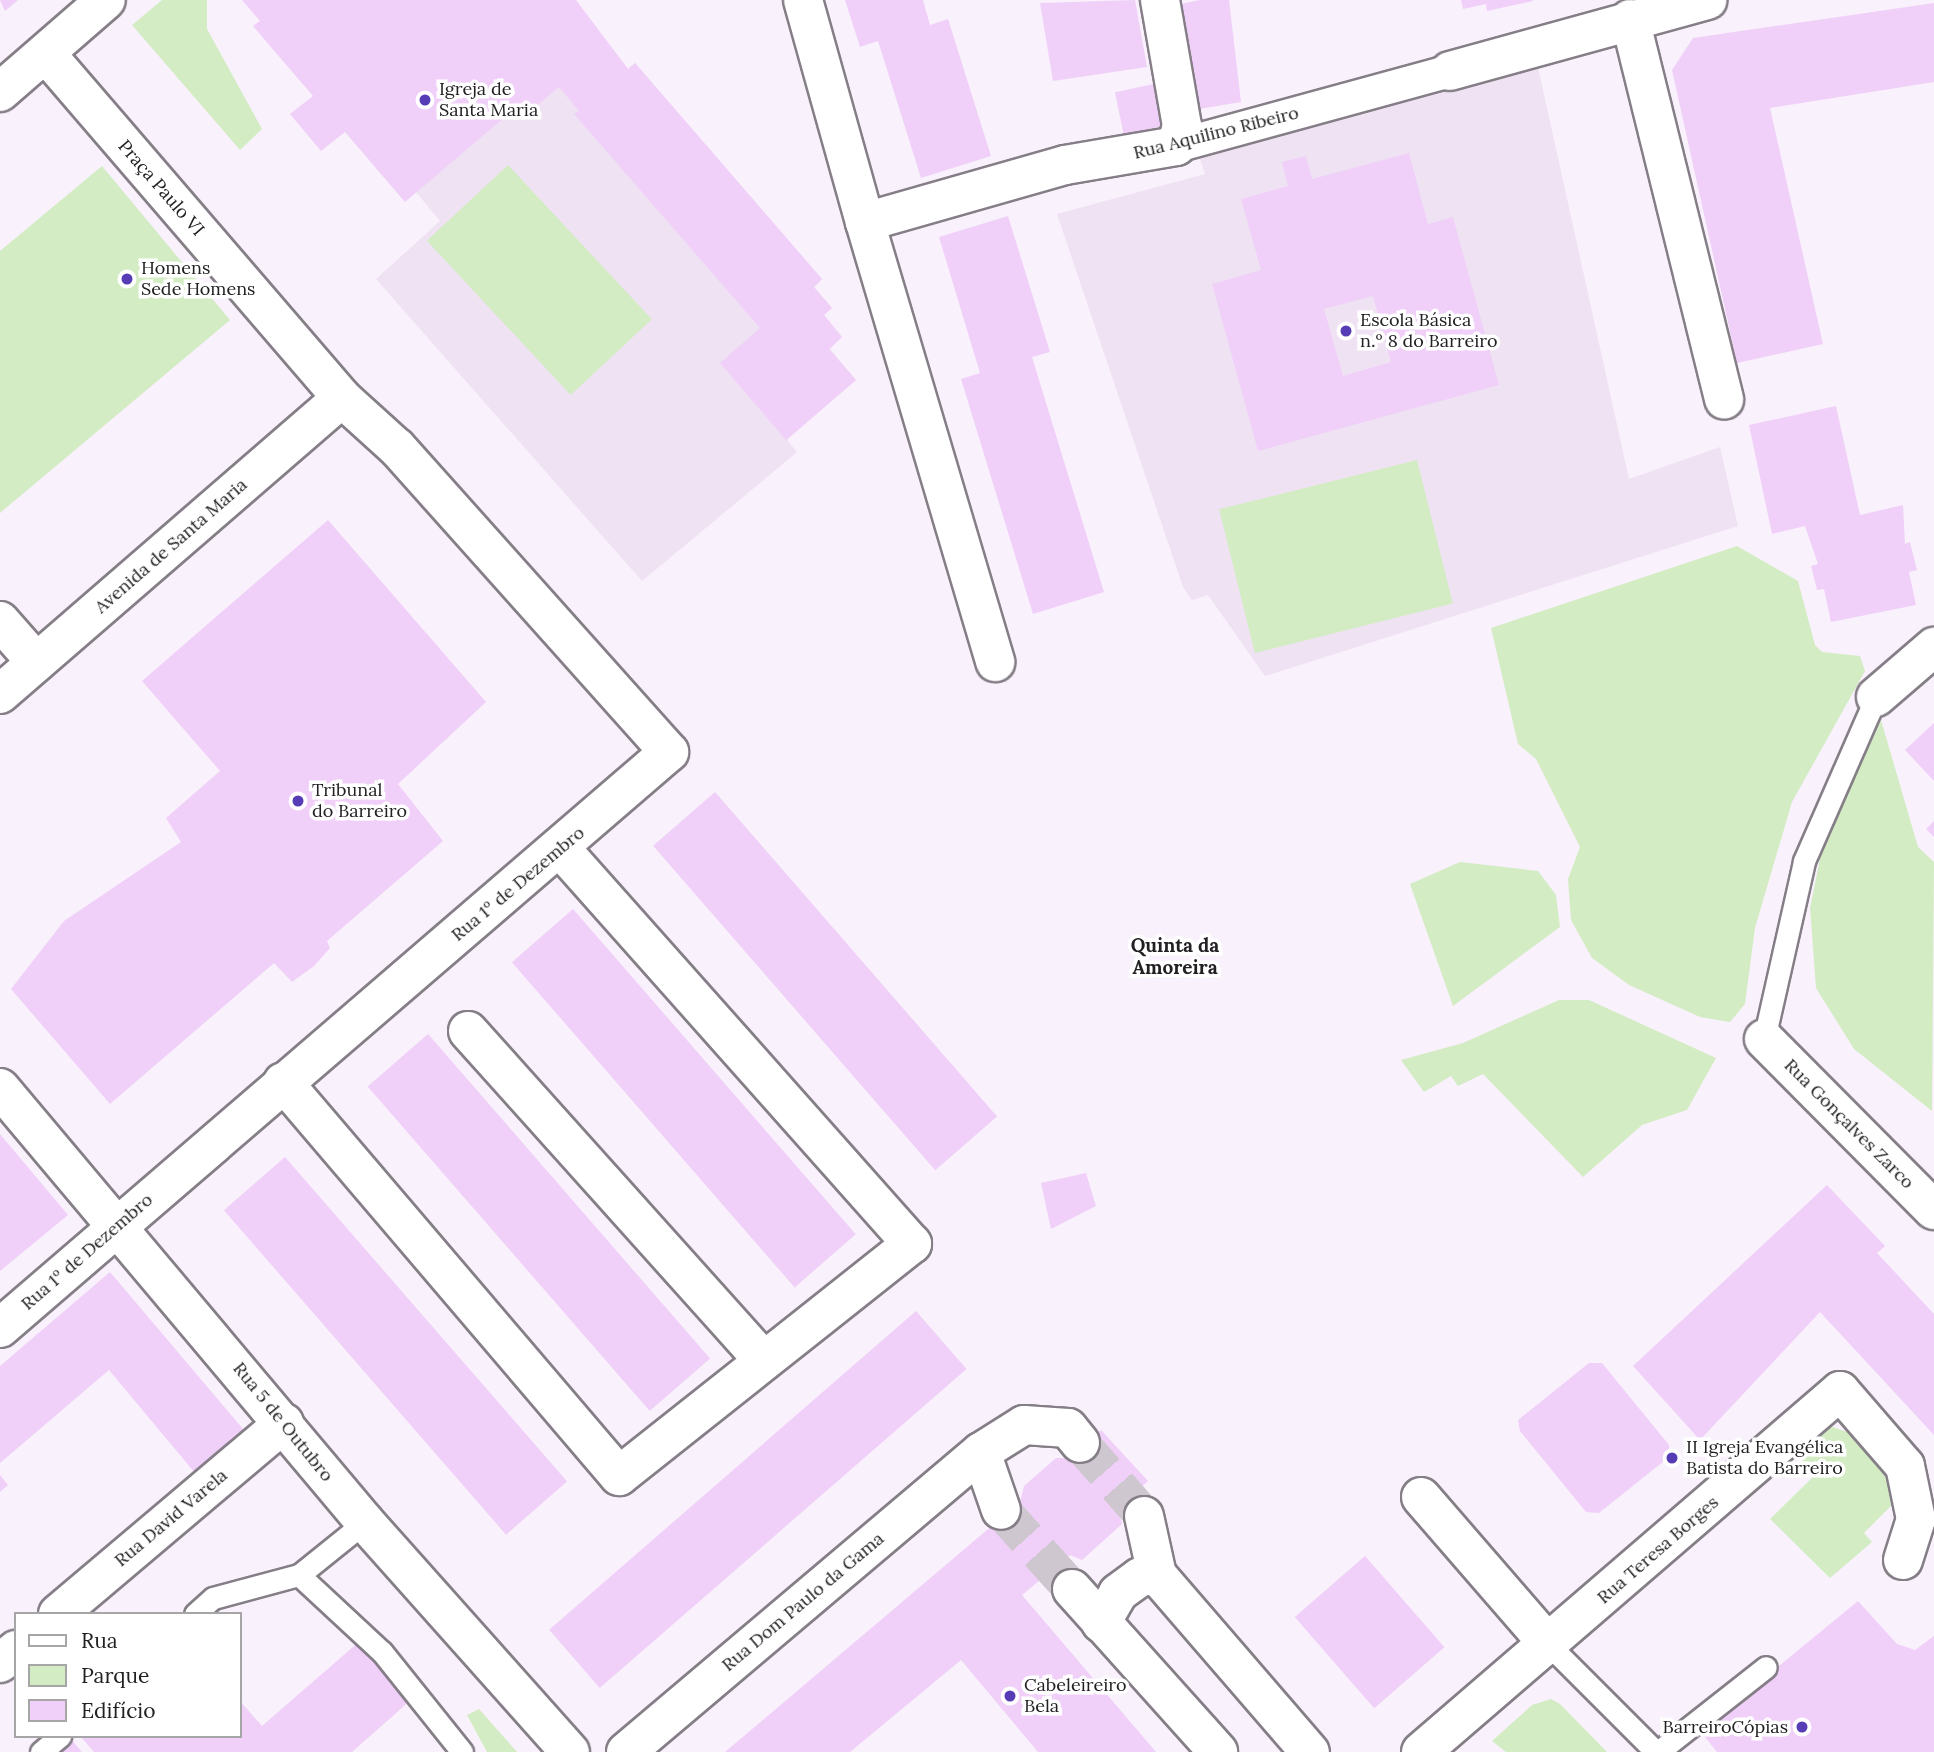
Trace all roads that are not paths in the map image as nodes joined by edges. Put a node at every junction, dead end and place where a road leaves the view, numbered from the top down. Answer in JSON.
{"nodes":[{"id":1,"x":106,"y":0,"type":"edge"},
{"id":2,"x":803,"y":0,"type":"edge"},
{"id":3,"x":1160,"y":0,"type":"edge"},
{"id":4,"x":1707,"y":0,"type":"edge"},
{"id":5,"x":1630,"y":19,"type":"junction"},
{"id":6,"x":46,"y":54,"type":"junction"},
{"id":7,"x":1450,"y":71,"type":"joint"},
{"id":8,"x":0,"y":92,"type":"edge"},
{"id":9,"x":1176,"y":146,"type":"junction"},
{"id":10,"x":866,"y":222,"type":"junction"},
{"id":11,"x":342,"y":398,"type":"junction"},
{"id":12,"x":1724,"y":400,"type":"dead end"},
{"id":13,"x":0,"y":621,"type":"edge"},
{"id":14,"x":1934,"y":647,"type":"edge"},
{"id":15,"x":36,"y":662,"type":"junction"},
{"id":16,"x":995,"y":662,"type":"dead end"},
{"id":17,"x":0,"y":694,"type":"edge"},
{"id":18,"x":1876,"y":698,"type":"joint"},
{"id":19,"x":561,"y":849,"type":"junction"},
{"id":20,"x":468,"y":1031,"type":"dead end"},
{"id":21,"x":1764,"y":1039,"type":"joint"},
{"id":22,"x":283,"y":1082,"type":"junction"},
{"id":23,"x":0,"y":1088,"type":"edge"},
{"id":24,"x":1934,"y":1210,"type":"edge"},
{"id":25,"x":120,"y":1223,"type":"junction"},
{"id":26,"x":0,"y":1328,"type":"edge"},
{"id":27,"x":764,"y":1361,"type":"junction"},
{"id":28,"x":284,"y":1423,"type":"junction"},
{"id":29,"x":1080,"y":1443,"type":"tunnel mouth"},
{"id":30,"x":981,"y":1452,"type":"junction"},
{"id":31,"x":1421,"y":1497,"type":"dead end"},
{"id":32,"x":1001,"y":1510,"type":"tunnel mouth"},
{"id":33,"x":1144,"y":1516,"type":"tunnel mouth"},
{"id":34,"x":365,"y":1522,"type":"junction"},
{"id":35,"x":1903,"y":1560,"type":"dead end"},
{"id":36,"x":299,"y":1575,"type":"junction"},
{"id":37,"x":1157,"y":1575,"type":"junction"},
{"id":38,"x":1072,"y":1590,"type":"tunnel mouth"},
{"id":39,"x":60,"y":1612,"type":"edge"},
{"id":40,"x":197,"y":1612,"type":"edge"},
{"id":41,"x":1101,"y":1623,"type":"junction"},
{"id":42,"x":1549,"y":1645,"type":"junction"},
{"id":43,"x":14,"y":1652,"type":"edge"},
{"id":44,"x":0,"y":1663,"type":"edge"},
{"id":45,"x":1766,"y":1667,"type":"dead end"},
{"id":46,"x":58,"y":1738,"type":"edge"},
{"id":47,"x":41,"y":1752,"type":"edge"},
{"id":48,"x":462,"y":1752,"type":"edge"},
{"id":49,"x":570,"y":1752,"type":"edge"},
{"id":50,"x":626,"y":1752,"type":"edge"},
{"id":51,"x":1218,"y":1752,"type":"edge"},
{"id":52,"x":1310,"y":1752,"type":"edge"},
{"id":53,"x":1421,"y":1752,"type":"edge"},
{"id":54,"x":1657,"y":1752,"type":"edge"}],
"edges":[{"from":1,"to":6,"type":"street"},
{"from":2,"to":10,"type":"street"},
{"from":3,"to":9,"type":"street"},
{"from":4,"to":5,"type":"street","name":"Rua Aquilino Ribeiro"},
{"from":5,"to":7,"type":"street","name":"Rua Aquilino Ribeiro"},
{"from":5,"to":12,"type":"street"},
{"from":6,"to":8,"type":"street"},
{"from":6,"to":11,"type":"street","name":"Praça Paulo VI"},
{"from":7,"to":9,"type":"street","name":"Rua Aquilino Ribeiro"},
{"from":9,"to":10,"type":"street","name":"Rua Aquilino Ribeiro"},
{"from":10,"to":16,"type":"street"},
{"from":11,"to":15,"type":"street","name":"Avenida de Santa Maria"},
{"from":11,"to":19,"type":"street","name":"Rua 1º de Dezembro"},
{"from":13,"to":15,"type":"street"},
{"from":14,"to":18,"type":"street"},
{"from":15,"to":17,"type":"street","name":"Avenida de Santa Maria"},
{"from":18,"to":21,"type":"lane"},
{"from":19,"to":22,"type":"street","name":"Rua 1º de Dezembro"},
{"from":19,"to":27,"type":"street"},
{"from":20,"to":27,"type":"street"},
{"from":21,"to":24,"type":"street","name":"Rua Gonçalves Zarco"},
{"from":22,"to":25,"type":"street","name":"Rua 1º de Dezembro"},
{"from":22,"to":27,"type":"street"},
{"from":23,"to":25,"type":"street","name":"Rua 5 de Outubro"},
{"from":25,"to":26,"type":"street","name":"Rua 1º de Dezembro"},
{"from":25,"to":28,"type":"street","name":"Rua 5 de Outubro"},
{"from":28,"to":34,"type":"street","name":"Rua 5 de Outubro"},
{"from":28,"to":39,"type":"street","name":"Rua David Varela"},
{"from":29,"to":30,"type":"street","name":"Rua Dom Paulo da Gama"},
{"from":30,"to":32,"type":"street"},
{"from":30,"to":50,"type":"street","name":"Rua Dom Paulo da Gama"},
{"from":31,"to":42,"type":"street"},
{"from":33,"to":37,"type":"street"},
{"from":34,"to":36,"type":"lane"},
{"from":34,"to":49,"type":"street","name":"Rua 5 de Outubro"},
{"from":35,"to":42,"type":"street","name":"Rua Teresa Borges"},
{"from":36,"to":40,"type":"lane"},
{"from":36,"to":48,"type":"lane"},
{"from":37,"to":41,"type":"street"},
{"from":37,"to":52,"type":"street"},
{"from":38,"to":41,"type":"street"},
{"from":41,"to":51,"type":"street"},
{"from":42,"to":53,"type":"street","name":"Rua Teresa Borges"},
{"from":42,"to":54,"type":"lane"},
{"from":43,"to":44,"type":"street"},
{"from":45,"to":54,"type":"lane"},
{"from":46,"to":47,"type":"lane"}]}
